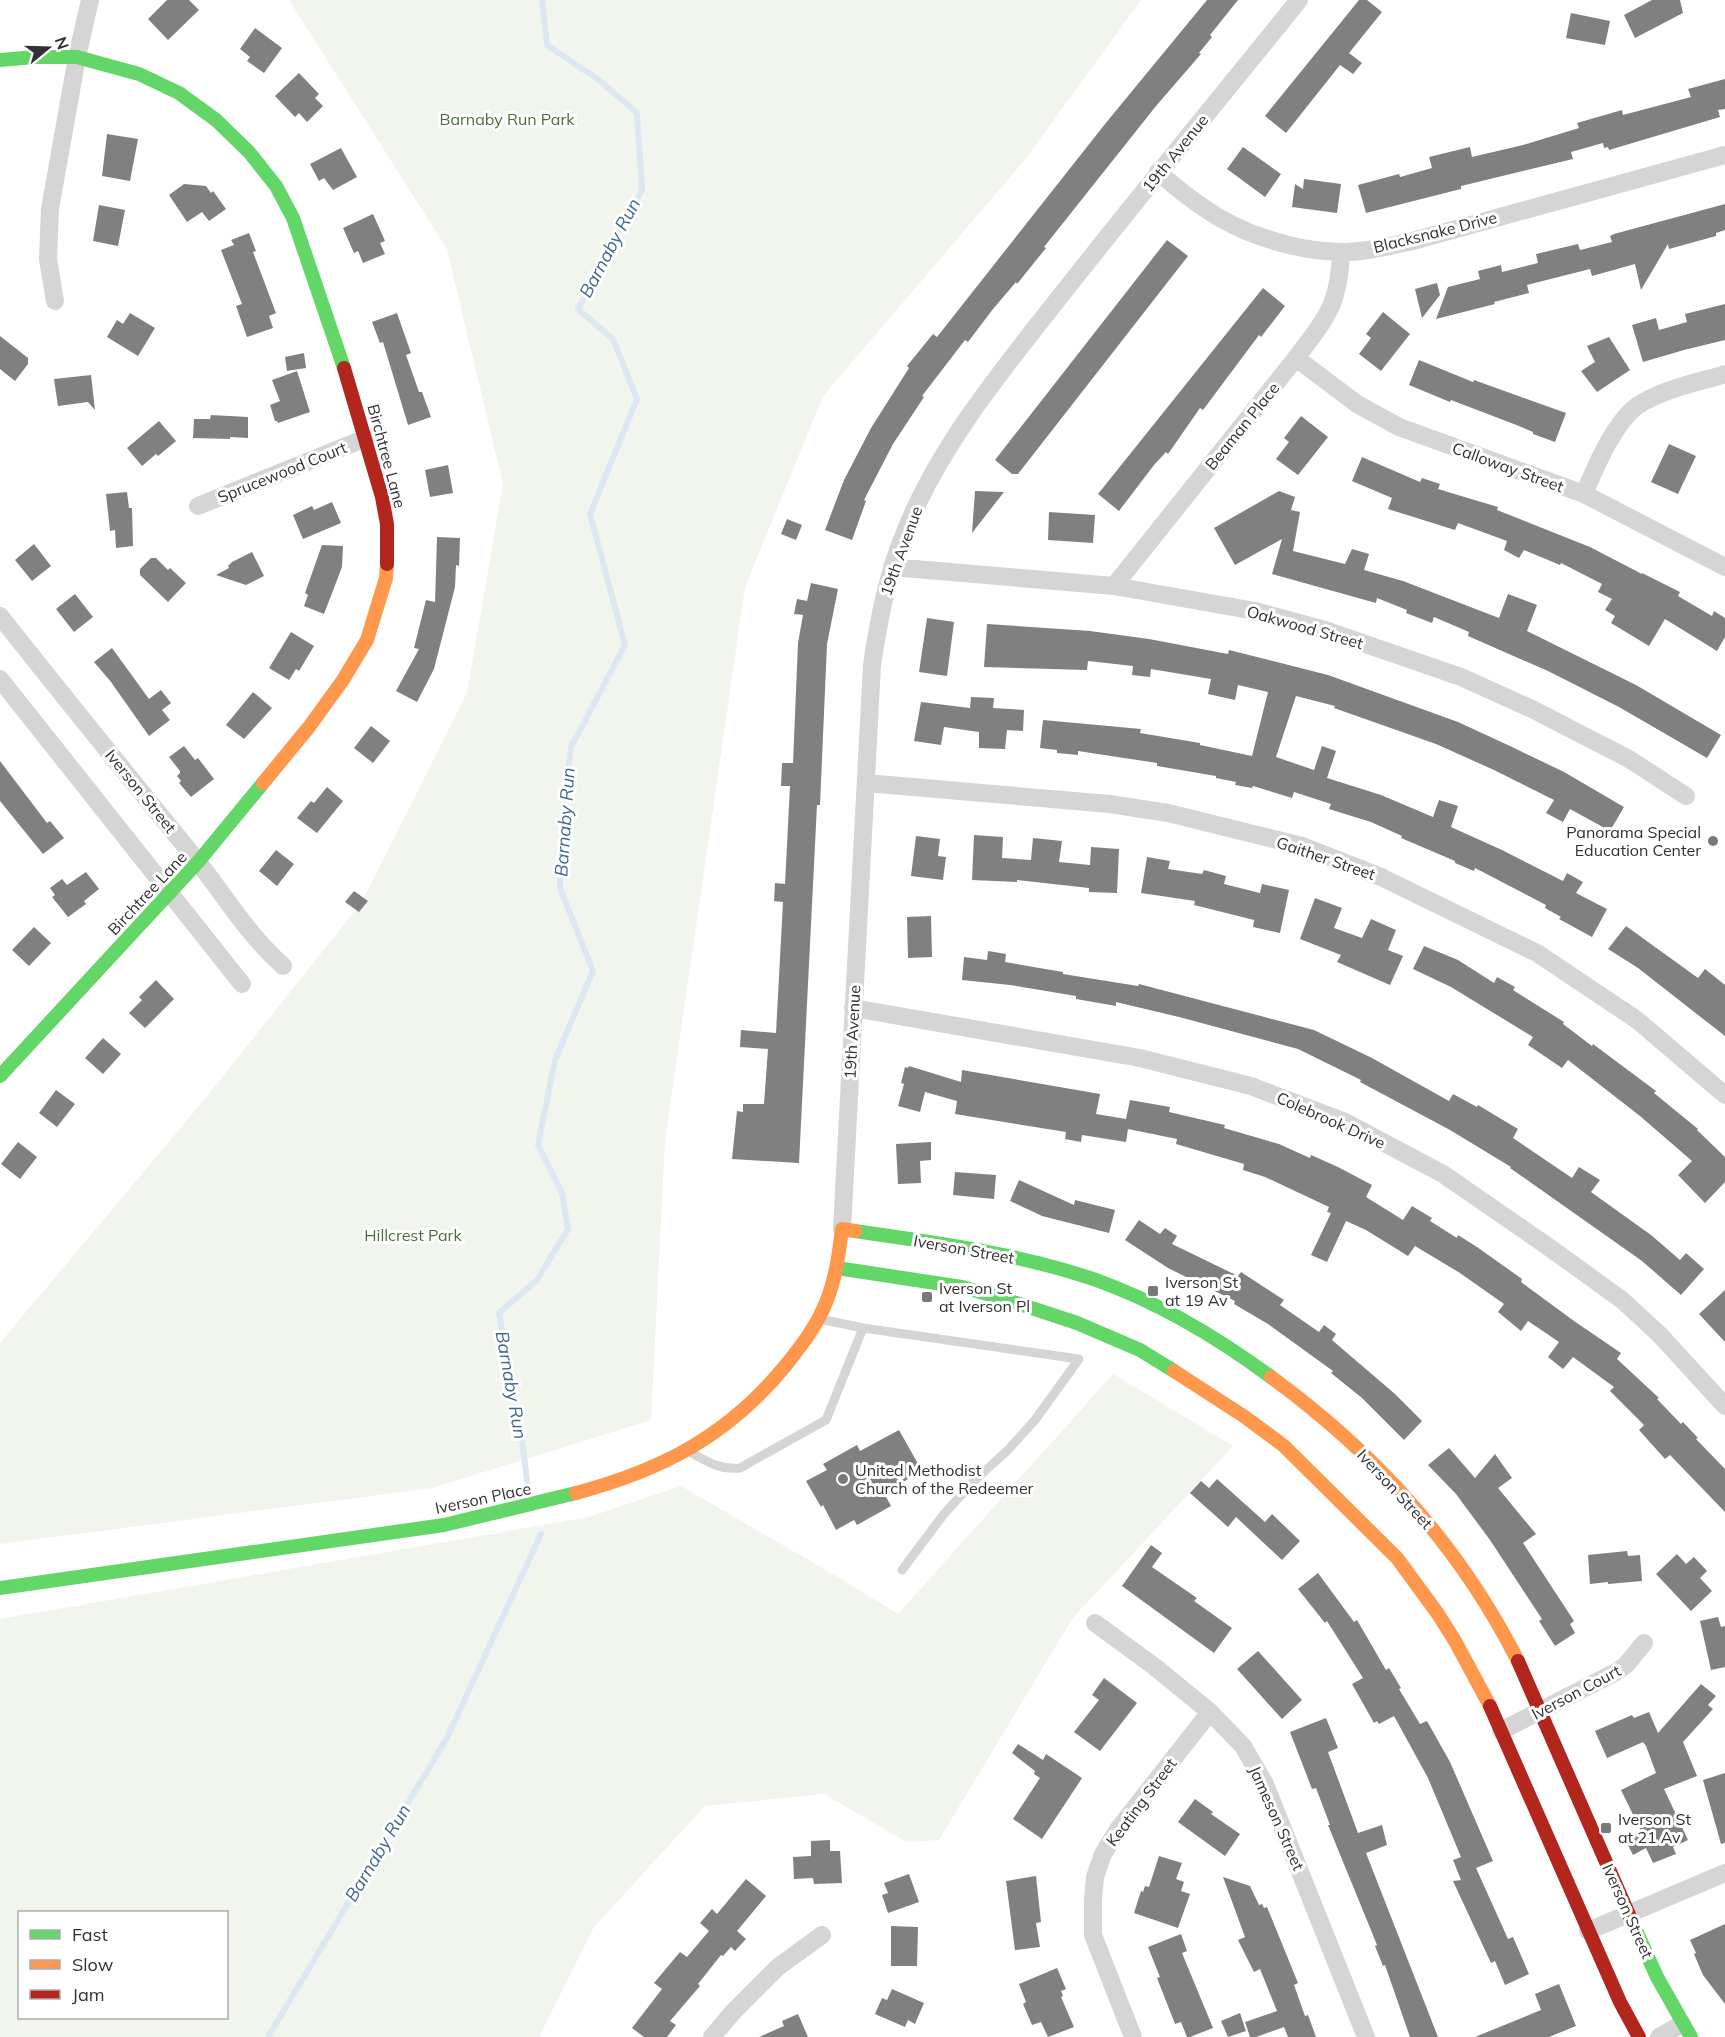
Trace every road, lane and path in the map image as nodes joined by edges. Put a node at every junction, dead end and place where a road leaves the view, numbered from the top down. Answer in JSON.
{"nodes":[{"id":1,"x":90,"y":0,"type":"edge"},
{"id":2,"x":1299,"y":0,"type":"edge"},
{"id":3,"x":77,"y":57,"type":"junction"},
{"id":4,"x":0,"y":60,"type":"edge"},
{"id":5,"x":1725,"y":155,"type":"edge"},
{"id":6,"x":1158,"y":172,"type":"junction"},
{"id":7,"x":1341,"y":252,"type":"junction"},
{"id":8,"x":55,"y":301,"type":"dead end"},
{"id":9,"x":1296,"y":358,"type":"junction"},
{"id":10,"x":1725,"y":374,"type":"edge"},
{"id":11,"x":366,"y":438,"type":"junction"},
{"id":12,"x":1584,"y":494,"type":"junction"},
{"id":13,"x":198,"y":506,"type":"dead end"},
{"id":14,"x":892,"y":567,"type":"junction"},
{"id":15,"x":1725,"y":567,"type":"edge"},
{"id":16,"x":1114,"y":586,"type":"junction"},
{"id":17,"x":0,"y":615,"type":"edge"},
{"id":18,"x":0,"y":679,"type":"edge"},
{"id":19,"x":866,"y":783,"type":"junction"},
{"id":20,"x":1686,"y":796,"type":"dead end"},
{"id":21,"x":198,"y":862,"type":"junction"},
{"id":22,"x":170,"y":893,"type":"junction"},
{"id":23,"x":283,"y":966,"type":"dead end"},
{"id":24,"x":242,"y":984,"type":"dead end"},
{"id":25,"x":854,"y":1008,"type":"junction"},
{"id":26,"x":0,"y":1076,"type":"edge"},
{"id":27,"x":1725,"y":1095,"type":"edge"},
{"id":28,"x":842,"y":1229,"type":"junction"},
{"id":29,"x":837,"y":1268,"type":"junction"},
{"id":30,"x":818,"y":1319,"type":"junction"},
{"id":31,"x":863,"y":1328,"type":"junction"},
{"id":32,"x":1725,"y":1406,"type":"edge"},
{"id":33,"x":688,"y":1451,"type":"junction"},
{"id":34,"x":902,"y":1570,"type":"dead end"},
{"id":35,"x":0,"y":1588,"type":"edge"},
{"id":36,"x":1095,"y":1623,"type":"dead end"},
{"id":37,"x":1644,"y":1643,"type":"dead end"},
{"id":38,"x":1542,"y":1711,"type":"junction"},
{"id":39,"x":1210,"y":1712,"type":"junction"},
{"id":40,"x":1501,"y":1731,"type":"junction"},
{"id":41,"x":1725,"y":1874,"type":"edge"},
{"id":42,"x":1629,"y":1914,"type":"junction"},
{"id":43,"x":1588,"y":1931,"type":"junction"},
{"id":44,"x":822,"y":1935,"type":"dead end"},
{"id":45,"x":1687,"y":2031,"type":"edge"},
{"id":46,"x":712,"y":2037,"type":"edge"},
{"id":47,"x":1133,"y":2037,"type":"edge"},
{"id":48,"x":1366,"y":2037,"type":"edge"},
{"id":49,"x":1639,"y":2037,"type":"edge"},
{"id":50,"x":1659,"y":2037,"type":"edge"}],
"edges":[{"from":1,"to":3,"type":"street"},
{"from":2,"to":6,"type":"street","name":"19th Avenue"},
{"from":3,"to":4,"type":"main road","name":"Birchtree Lane"},
{"from":3,"to":8,"type":"street"},
{"from":3,"to":11,"type":"main road","name":"Birchtree Lane"},
{"from":5,"to":7,"type":"street","name":"Blacksnake Drive"},
{"from":6,"to":7,"type":"street","name":"Blacksnake Drive"},
{"from":6,"to":14,"type":"street","name":"19th Avenue"},
{"from":7,"to":9,"type":"street","name":"Beaman Place"},
{"from":9,"to":12,"type":"street","name":"Calloway Street"},
{"from":9,"to":16,"type":"street","name":"Beaman Place"},
{"from":10,"to":12,"type":"street"},
{"from":11,"to":13,"type":"street","name":"Sprucewood Court"},
{"from":11,"to":21,"type":"main road","name":"Birchtree Lane"},
{"from":12,"to":15,"type":"street","name":"Calloway Street"},
{"from":14,"to":16,"type":"street","name":"Oakwood Street"},
{"from":14,"to":19,"type":"street","name":"19th Avenue"},
{"from":16,"to":20,"type":"street","name":"Oakwood Street"},
{"from":17,"to":21,"type":"street","name":"Iverson Street"},
{"from":18,"to":22,"type":"street"},
{"from":19,"to":25,"type":"street","name":"19th Avenue"},
{"from":19,"to":27,"type":"street","name":"Gaither Street"},
{"from":21,"to":22,"type":"main road","name":"Birchtree Lane"},
{"from":21,"to":23,"type":"street","name":"Iverson Street"},
{"from":22,"to":24,"type":"street"},
{"from":22,"to":26,"type":"main road","name":"Birchtree Lane"},
{"from":25,"to":28,"type":"street","name":"19th Avenue"},
{"from":25,"to":32,"type":"street","name":"Colebrook Drive"},
{"from":28,"to":29,"type":"main road","name":"Iverson Place"},
{"from":28,"to":38,"type":"main road","name":"Iverson Street"},
{"from":29,"to":30,"type":"main road","name":"Iverson Place"},
{"from":29,"to":40,"type":"main road"},
{"from":30,"to":31,"type":"lane"},
{"from":30,"to":33,"type":"main road","name":"Iverson Place"},
{"from":31,"to":33,"type":"lane"},
{"from":31,"to":34,"type":"lane"},
{"from":33,"to":35,"type":"main road","name":"Iverson Place"},
{"from":36,"to":39,"type":"street","name":"Jameson Street"},
{"from":37,"to":38,"type":"street","name":"Iverson Court"},
{"from":38,"to":40,"type":"street","name":"Iverson Court"},
{"from":38,"to":42,"type":"main road","name":"Iverson Street"},
{"from":39,"to":47,"type":"street","name":"Keating Street"},
{"from":39,"to":48,"type":"street","name":"Jameson Street"},
{"from":40,"to":43,"type":"main road"},
{"from":41,"to":42,"type":"street"},
{"from":42,"to":43,"type":"street"},
{"from":42,"to":45,"type":"main road","name":"Iverson Street"},
{"from":43,"to":49,"type":"main road"},
{"from":44,"to":46,"type":"street"},
{"from":45,"to":50,"type":"street"}]}
